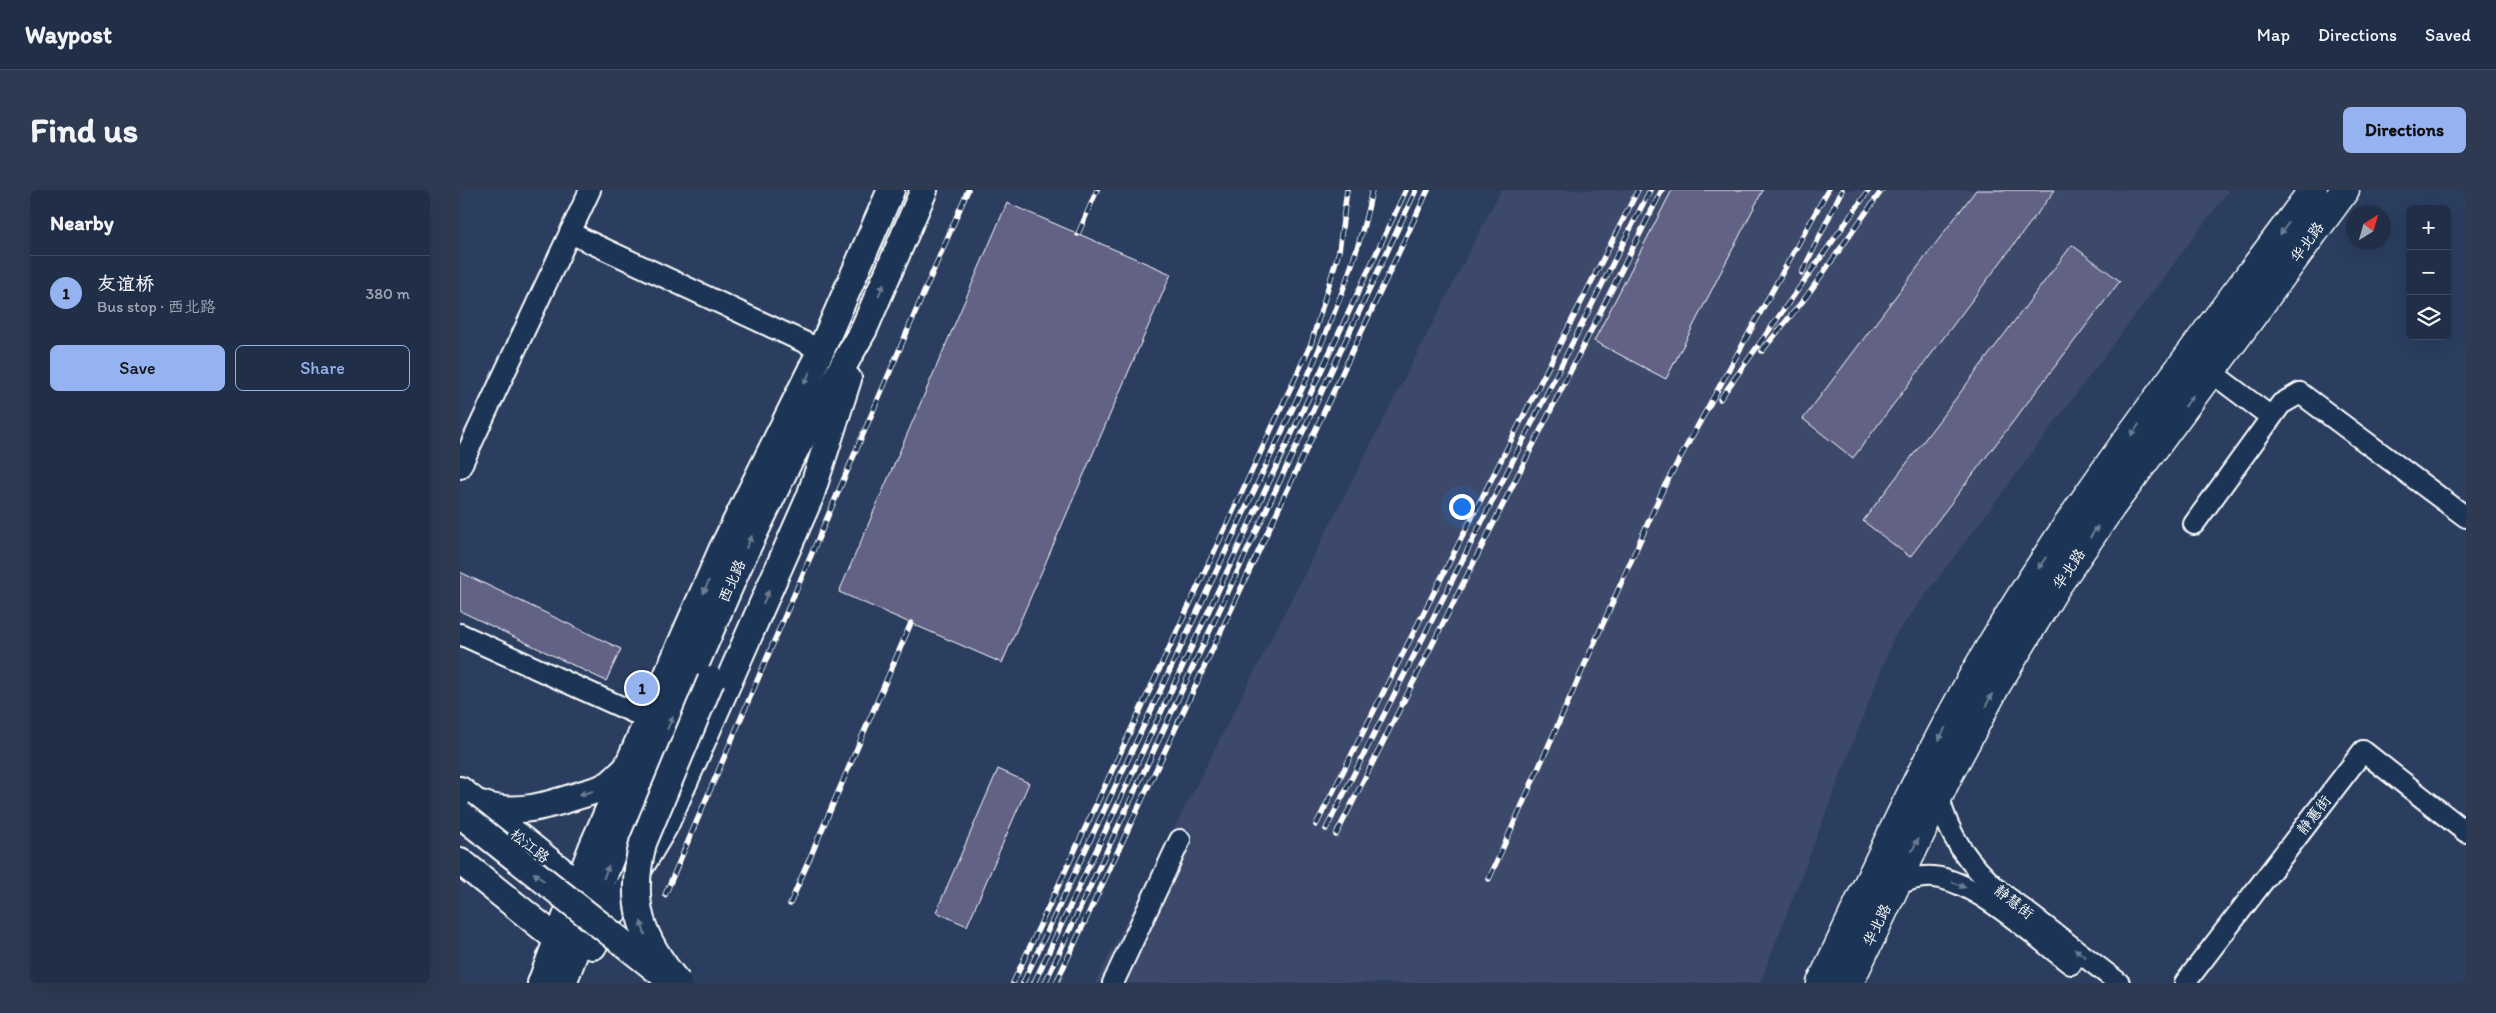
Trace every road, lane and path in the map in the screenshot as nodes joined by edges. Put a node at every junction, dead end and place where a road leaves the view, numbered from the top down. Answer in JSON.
{"nodes":[{"id":1,"x":590,"y":190,"type":"edge"},
{"id":2,"x":891,"y":190,"type":"edge"},
{"id":3,"x":924,"y":190,"type":"edge"},
{"id":4,"x":2313,"y":190,"type":"edge"},
{"id":5,"x":2345,"y":190,"type":"edge"},
{"id":6,"x":570,"y":233,"type":"junction"},
{"id":7,"x":864,"y":329,"type":"junction"},
{"id":8,"x":821,"y":350,"type":"junction"},
{"id":9,"x":2211,"y":372,"type":"junction"},
{"id":10,"x":2272,"y":417,"type":"junction"},
{"id":11,"x":825,"y":450,"type":"junction"},
{"id":12,"x":460,"y":468,"type":"edge"},
{"id":13,"x":2466,"y":518,"type":"edge"},
{"id":14,"x":2194,"y":524,"type":"dead end"},
{"id":15,"x":460,"y":634,"type":"edge"},
{"id":16,"x":648,"y":719,"type":"junction"},
{"id":17,"x":626,"y":769,"type":"junction"},
{"id":18,"x":1938,"y":797,"type":"junction"},
{"id":19,"x":464,"y":802,"type":"edge"},
{"id":20,"x":2466,"y":832,"type":"edge"},
{"id":21,"x":460,"y":837,"type":"edge"},
{"id":22,"x":1180,"y":840,"type":"dead end"},
{"id":23,"x":460,"y":861,"type":"edge"},
{"id":24,"x":578,"y":884,"type":"junction"},
{"id":25,"x":1896,"y":885,"type":"junction"},
{"id":26,"x":585,"y":926,"type":"junction"},
{"id":27,"x":557,"y":939,"type":"junction"},
{"id":28,"x":540,"y":983,"type":"edge"},
{"id":29,"x":563,"y":983,"type":"edge"},
{"id":30,"x":570,"y":983,"type":"edge"},
{"id":31,"x":644,"y":983,"type":"edge"},
{"id":32,"x":673,"y":983,"type":"edge"},
{"id":33,"x":678,"y":983,"type":"edge"},
{"id":34,"x":1113,"y":983,"type":"edge"},
{"id":35,"x":1821,"y":983,"type":"edge"},
{"id":36,"x":1849,"y":983,"type":"edge"},
{"id":37,"x":2096,"y":983,"type":"edge"},
{"id":38,"x":2119,"y":983,"type":"edge"},
{"id":39,"x":2185,"y":983,"type":"edge"}],
"edges":[{"from":1,"to":6,"type":"street"},
{"from":2,"to":8,"type":"main road","name":"西北路"},
{"from":7,"to":3,"type":"main road","name":"西北路","one_way":true},
{"from":4,"to":35,"type":"highway","name":"华北路","one_way":true},
{"from":5,"to":9,"type":"highway","name":"华北路"},
{"from":6,"to":8,"type":"street"},
{"from":6,"to":12,"type":"street"},
{"from":7,"to":11,"type":"main road"},
{"from":26,"to":7,"type":"main road","name":"西北路","one_way":true},
{"from":8,"to":16,"type":"main road","name":"西北路","one_way":true},
{"from":9,"to":10,"type":"street"},
{"from":18,"to":9,"type":"highway","name":"华北路","one_way":true},
{"from":10,"to":13,"type":"street"},
{"from":10,"to":14,"type":"street"},
{"from":30,"to":11,"type":"main road","one_way":true},
{"from":33,"to":11,"type":"main road","one_way":true,"bridge":true},
{"from":15,"to":16,"type":"street"},
{"from":16,"to":17,"type":"main road","name":"西北路"},
{"from":17,"to":19,"type":"main road","one_way":true},
{"from":17,"to":24,"type":"main road","name":"西北路"},
{"from":25,"to":18,"type":"highway","name":"华北路","one_way":true},
{"from":38,"to":18,"type":"street","name":"静慧街","one_way":true},
{"from":19,"to":24,"type":"main road","name":"松江路"},
{"from":32,"to":19,"type":"main road","name":"松江路","one_way":true,"bridge":true},
{"from":20,"to":39,"type":"street","name":"静蕙街"},
{"from":21,"to":31,"type":"main road"},
{"from":22,"to":34,"type":"street"},
{"from":23,"to":27,"type":"main road"},
{"from":24,"to":26,"type":"main road"},
{"from":24,"to":27,"type":"main road","name":"西北路"},
{"from":25,"to":36,"type":"highway","name":"华北路"},
{"from":25,"to":37,"type":"street","name":"静慧街","one_way":true},
{"from":26,"to":27,"type":"main road"},
{"from":26,"to":29,"type":"main road","name":"西北路"},
{"from":27,"to":28,"type":"main road","name":"西北路"}]}
